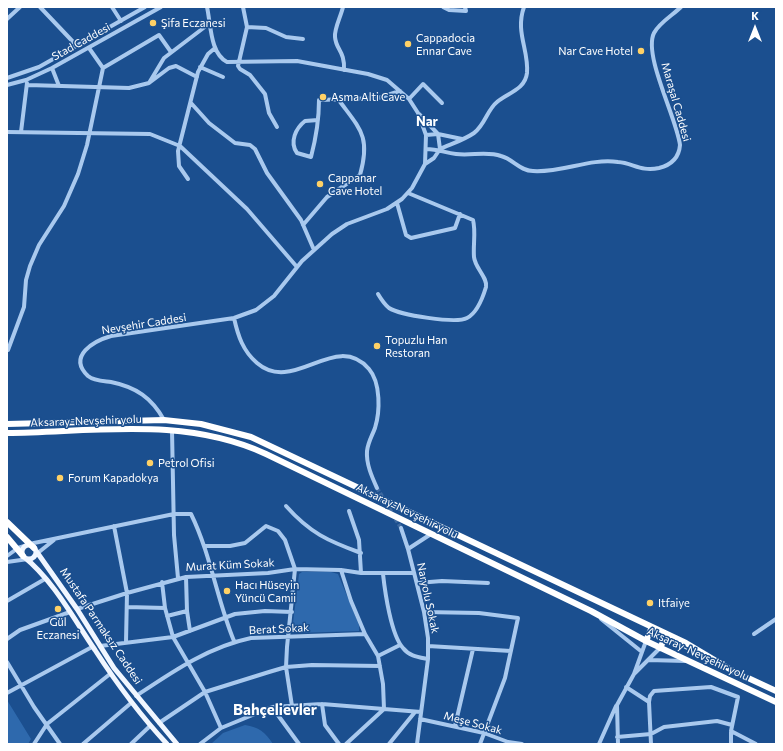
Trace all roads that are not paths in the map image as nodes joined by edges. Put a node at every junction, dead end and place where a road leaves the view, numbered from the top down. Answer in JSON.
{"nodes":[{"id":1,"x":20,"y":7,"type":"edge"},
{"id":2,"x":40,"y":7,"type":"edge"},
{"id":3,"x":112,"y":7,"type":"edge"},
{"id":4,"x":145,"y":7,"type":"edge"},
{"id":5,"x":160,"y":7,"type":"edge"},
{"id":6,"x":207,"y":7,"type":"edge"},
{"id":7,"x":243,"y":7,"type":"edge"},
{"id":8,"x":343,"y":7,"type":"edge"},
{"id":9,"x":443,"y":7,"type":"edge"},
{"id":10,"x":524,"y":7,"type":"edge"},
{"id":11,"x":681,"y":7,"type":"edge"},
{"id":12,"x":465,"y":9,"type":"edge"},
{"id":13,"x":7,"y":20,"type":"edge"},
{"id":14,"x":121,"y":21,"type":"junction"},
{"id":15,"x":210,"y":23,"type":"junction"},
{"id":16,"x":247,"y":27,"type":"junction"},
{"id":17,"x":303,"y":39,"type":"dead end"},
{"id":18,"x":77,"y":46,"type":"junction"},
{"id":19,"x":89,"y":48,"type":"junction"},
{"id":20,"x":215,"y":48,"type":"junction"},
{"id":21,"x":171,"y":52,"type":"junction"},
{"id":22,"x":238,"y":63,"type":"junction"},
{"id":23,"x":200,"y":67,"type":"junction"},
{"id":24,"x":52,"y":68,"type":"junction"},
{"id":25,"x":104,"y":68,"type":"junction"},
{"id":26,"x":344,"y":70,"type":"junction"},
{"id":27,"x":23,"y":74,"type":"junction"},
{"id":28,"x":197,"y":77,"type":"junction"},
{"id":29,"x":223,"y":77,"type":"dead end"},
{"id":30,"x":7,"y":78,"type":"edge"},
{"id":31,"x":26,"y":80,"type":"junction"},
{"id":32,"x":149,"y":83,"type":"junction"},
{"id":33,"x":7,"y":85,"type":"edge"},
{"id":34,"x":28,"y":85,"type":"junction"},
{"id":35,"x":60,"y":86,"type":"junction"},
{"id":36,"x":99,"y":88,"type":"junction"},
{"id":37,"x":400,"y":91,"type":"junction"},
{"id":38,"x":338,"y":99,"type":"junction"},
{"id":39,"x":409,"y":100,"type":"junction"},
{"id":40,"x":191,"y":103,"type":"junction"},
{"id":41,"x":442,"y":104,"type":"dead end"},
{"id":42,"x":418,"y":113,"type":"junction"},
{"id":43,"x":318,"y":120,"type":"junction"},
{"id":44,"x":277,"y":127,"type":"dead end"},
{"id":45,"x":7,"y":132,"type":"edge"},
{"id":46,"x":21,"y":132,"type":"junction"},
{"id":47,"x":90,"y":133,"type":"junction"},
{"id":48,"x":438,"y":134,"type":"junction"},
{"id":49,"x":426,"y":135,"type":"junction"},
{"id":50,"x":462,"y":139,"type":"junction"},
{"id":51,"x":180,"y":146,"type":"junction"},
{"id":52,"x":426,"y":149,"type":"junction"},
{"id":53,"x":440,"y":149,"type":"junction"},
{"id":54,"x":425,"y":164,"type":"junction"},
{"id":55,"x":188,"y":179,"type":"dead end"},
{"id":56,"x":408,"y":193,"type":"junction"},
{"id":57,"x":398,"y":203,"type":"junction"},
{"id":58,"x":460,"y":214,"type":"junction"},
{"id":59,"x":303,"y":225,"type":"junction"},
{"id":60,"x":314,"y":250,"type":"junction"},
{"id":61,"x":297,"y":267,"type":"junction"},
{"id":62,"x":378,"y":294,"type":"dead end"},
{"id":63,"x":234,"y":318,"type":"junction"},
{"id":64,"x":8,"y":350,"type":"dead end"},
{"id":65,"x":164,"y":420,"type":"junction"},
{"id":66,"x":7,"y":424,"type":"edge"},
{"id":67,"x":172,"y":430,"type":"junction"},
{"id":68,"x":7,"y":433,"type":"edge"},
{"id":69,"x":22,"y":433,"type":"junction"},
{"id":70,"x":7,"y":438,"type":"edge"},
{"id":71,"x":377,"y":488,"type":"tunnel mouth"},
{"id":72,"x":286,"y":506,"type":"dead end"},
{"id":73,"x":349,"y":511,"type":"dead end"},
{"id":74,"x":174,"y":514,"type":"junction"},
{"id":75,"x":7,"y":522,"type":"edge"},
{"id":76,"x":114,"y":526,"type":"junction"},
{"id":77,"x":401,"y":528,"type":"tunnel mouth"},
{"id":78,"x":431,"y":534,"type":"junction"},
{"id":79,"x":7,"y":537,"type":"edge"},
{"id":80,"x":56,"y":539,"type":"junction"},
{"id":81,"x":204,"y":546,"type":"junction"},
{"id":82,"x":18,"y":548,"type":"junction"},
{"id":83,"x":33,"y":549,"type":"junction"},
{"id":84,"x":408,"y":549,"type":"junction"},
{"id":85,"x":361,"y":553,"type":"junction"},
{"id":86,"x":7,"y":556,"type":"edge"},
{"id":87,"x":26,"y":558,"type":"junction"},
{"id":88,"x":7,"y":562,"type":"edge"},
{"id":89,"x":295,"y":569,"type":"junction"},
{"id":90,"x":341,"y":570,"type":"junction"},
{"id":91,"x":361,"y":573,"type":"junction"},
{"id":92,"x":414,"y":573,"type":"junction"},
{"id":93,"x":383,"y":574,"type":"junction"},
{"id":94,"x":212,"y":575,"type":"junction"},
{"id":95,"x":186,"y":577,"type":"junction"},
{"id":96,"x":178,"y":578,"type":"junction"},
{"id":97,"x":45,"y":579,"type":"junction"},
{"id":98,"x":162,"y":582,"type":"junction"},
{"id":99,"x":417,"y":583,"type":"junction"},
{"id":100,"x":488,"y":584,"type":"dead end"},
{"id":101,"x":127,"y":592,"type":"junction"},
{"id":102,"x":7,"y":601,"type":"edge"},
{"id":103,"x":127,"y":607,"type":"junction"},
{"id":104,"x":165,"y":608,"type":"junction"},
{"id":105,"x":77,"y":609,"type":"junction"},
{"id":106,"x":187,"y":611,"type":"junction"},
{"id":107,"x":591,"y":611,"type":"junction"},
{"id":108,"x":70,"y":612,"type":"junction"},
{"id":109,"x":292,"y":612,"type":"junction"},
{"id":110,"x":424,"y":612,"type":"junction"},
{"id":111,"x":167,"y":616,"type":"junction"},
{"id":112,"x":224,"y":617,"type":"junction"},
{"id":113,"x":776,"y":619,"type":"edge"},
{"id":114,"x":652,"y":627,"type":"junction"},
{"id":115,"x":190,"y":631,"type":"junction"},
{"id":116,"x":365,"y":634,"type":"junction"},
{"id":117,"x":667,"y":634,"type":"junction"},
{"id":118,"x":754,"y":634,"type":"dead end"},
{"id":119,"x":173,"y":637,"type":"junction"},
{"id":120,"x":289,"y":637,"type":"junction"},
{"id":121,"x":7,"y":639,"type":"edge"},
{"id":122,"x":234,"y":641,"type":"junction"},
{"id":123,"x":646,"y":641,"type":"junction"},
{"id":124,"x":126,"y":642,"type":"junction"},
{"id":125,"x":400,"y":645,"type":"junction"},
{"id":126,"x":100,"y":646,"type":"junction"},
{"id":127,"x":428,"y":646,"type":"junction"},
{"id":128,"x":92,"y":647,"type":"junction"},
{"id":129,"x":660,"y":648,"type":"junction"},
{"id":130,"x":473,"y":649,"type":"junction"},
{"id":131,"x":511,"y":651,"type":"junction"},
{"id":132,"x":642,"y":652,"type":"junction"},
{"id":133,"x":378,"y":656,"type":"junction"},
{"id":134,"x":428,"y":659,"type":"junction"},
{"id":135,"x":648,"y":660,"type":"junction"},
{"id":136,"x":690,"y":661,"type":"junction"},
{"id":137,"x":7,"y":662,"type":"edge"},
{"id":138,"x":188,"y":662,"type":"junction"},
{"id":139,"x":380,"y":666,"type":"junction"},
{"id":140,"x":286,"y":667,"type":"junction"},
{"id":141,"x":110,"y":674,"type":"junction"},
{"id":142,"x":634,"y":674,"type":"junction"},
{"id":143,"x":20,"y":684,"type":"junction"},
{"id":144,"x":626,"y":688,"type":"junction"},
{"id":145,"x":776,"y":691,"type":"edge"},
{"id":146,"x":205,"y":692,"type":"junction"},
{"id":147,"x":7,"y":693,"type":"edge"},
{"id":148,"x":136,"y":696,"type":"junction"},
{"id":149,"x":649,"y":702,"type":"junction"},
{"id":150,"x":776,"y":702,"type":"edge"},
{"id":151,"x":131,"y":703,"type":"junction"},
{"id":152,"x":322,"y":704,"type":"junction"},
{"id":153,"x":617,"y":705,"type":"junction"},
{"id":154,"x":292,"y":706,"type":"junction"},
{"id":155,"x":272,"y":707,"type":"junction"},
{"id":156,"x":384,"y":709,"type":"junction"},
{"id":157,"x":415,"y":712,"type":"junction"},
{"id":158,"x":421,"y":712,"type":"junction"},
{"id":159,"x":420,"y":718,"type":"junction"},
{"id":160,"x":159,"y":723,"type":"junction"},
{"id":161,"x":47,"y":724,"type":"junction"},
{"id":162,"x":732,"y":725,"type":"junction"},
{"id":163,"x":150,"y":726,"type":"junction"},
{"id":164,"x":455,"y":726,"type":"junction"},
{"id":165,"x":221,"y":728,"type":"junction"},
{"id":166,"x":731,"y":731,"type":"junction"},
{"id":167,"x":484,"y":733,"type":"junction"},
{"id":168,"x":651,"y":734,"type":"junction"},
{"id":169,"x":617,"y":737,"type":"junction"},
{"id":170,"x":34,"y":744,"type":"edge"},
{"id":171,"x":60,"y":744,"type":"edge"},
{"id":172,"x":83,"y":744,"type":"edge"},
{"id":173,"x":131,"y":744,"type":"edge"},
{"id":174,"x":167,"y":744,"type":"edge"},
{"id":175,"x":177,"y":744,"type":"edge"},
{"id":176,"x":200,"y":744,"type":"edge"},
{"id":177,"x":299,"y":744,"type":"edge"},
{"id":178,"x":339,"y":744,"type":"edge"},
{"id":179,"x":346,"y":744,"type":"edge"},
{"id":180,"x":389,"y":744,"type":"edge"},
{"id":181,"x":417,"y":744,"type":"edge"},
{"id":182,"x":480,"y":744,"type":"edge"},
{"id":183,"x":522,"y":744,"type":"edge"},
{"id":184,"x":599,"y":744,"type":"edge"},
{"id":185,"x":618,"y":744,"type":"edge"},
{"id":186,"x":651,"y":744,"type":"edge"},
{"id":187,"x":731,"y":744,"type":"edge"},
{"id":188,"x":756,"y":744,"type":"edge"}],
"edges":[{"from":1,"to":13,"type":"street"},
{"from":2,"to":18,"type":"street"},
{"from":3,"to":14,"type":"street"},
{"from":4,"to":14,"type":"street","name":"Stad Caddesi"},
{"from":5,"to":19,"type":"street","name":"Stad Caddesi"},
{"from":6,"to":15,"type":"street"},
{"from":7,"to":16,"type":"street"},
{"from":8,"to":26,"type":"street"},
{"from":9,"to":12,"type":"street"},
{"from":10,"to":50,"type":"street"},
{"from":11,"to":53,"type":"street","name":"Maraşal Caddesi"},
{"from":14,"to":18,"type":"street","name":"Stad Caddesi"},
{"from":15,"to":20,"type":"street"},
{"from":15,"to":21,"type":"street"},
{"from":16,"to":17,"type":"street"},
{"from":16,"to":22,"type":"street"},
{"from":18,"to":27,"type":"street","name":"Stad Caddesi"},
{"from":19,"to":24,"type":"street","name":"Stad Caddesi"},
{"from":19,"to":25,"type":"street"},
{"from":20,"to":22,"type":"street"},
{"from":20,"to":23,"type":"street"},
{"from":21,"to":25,"type":"street"},
{"from":21,"to":32,"type":"street"},
{"from":22,"to":26,"type":"street"},
{"from":22,"to":44,"type":"street"},
{"from":23,"to":28,"type":"street"},
{"from":23,"to":29,"type":"street"},
{"from":24,"to":31,"type":"street","name":"Stad Caddesi"},
{"from":24,"to":35,"type":"street"},
{"from":25,"to":36,"type":"street"},
{"from":26,"to":37,"type":"street"},
{"from":27,"to":30,"type":"street","name":"Stad Caddesi"},
{"from":27,"to":31,"type":"street"},
{"from":28,"to":32,"type":"street"},
{"from":28,"to":40,"type":"street"},
{"from":31,"to":33,"type":"street","name":"Stad Caddesi"},
{"from":31,"to":34,"type":"street"},
{"from":32,"to":36,"type":"street"},
{"from":34,"to":35,"type":"street"},
{"from":34,"to":46,"type":"street"},
{"from":35,"to":36,"type":"street"},
{"from":36,"to":47,"type":"street"},
{"from":37,"to":38,"type":"street"},
{"from":37,"to":39,"type":"street"},
{"from":38,"to":43,"type":"street"},
{"from":38,"to":59,"type":"street"},
{"from":39,"to":41,"type":"street"},
{"from":39,"to":42,"type":"street"},
{"from":40,"to":51,"type":"street"},
{"from":40,"to":59,"type":"street"},
{"from":42,"to":48,"type":"street"},
{"from":42,"to":49,"type":"street"},
{"from":43,"to":43,"type":"street"},
{"from":45,"to":46,"type":"street"},
{"from":46,"to":47,"type":"street"},
{"from":47,"to":51,"type":"street"},
{"from":47,"to":64,"type":"street"},
{"from":48,"to":49,"type":"street"},
{"from":48,"to":50,"type":"street"},
{"from":48,"to":53,"type":"street"},
{"from":49,"to":52,"type":"street"},
{"from":50,"to":53,"type":"street"},
{"from":51,"to":55,"type":"street"},
{"from":51,"to":61,"type":"street"},
{"from":52,"to":53,"type":"street"},
{"from":52,"to":54,"type":"street"},
{"from":53,"to":54,"type":"street"},
{"from":54,"to":56,"type":"street"},
{"from":56,"to":57,"type":"street"},
{"from":56,"to":58,"type":"street"},
{"from":57,"to":58,"type":"street"},
{"from":57,"to":60,"type":"street"},
{"from":58,"to":62,"type":"street"},
{"from":59,"to":60,"type":"street"},
{"from":60,"to":61,"type":"street"},
{"from":61,"to":63,"type":"street","name":"Nevşehir Caddesi"},
{"from":63,"to":65,"type":"street","name":"Nevşehir Caddesi"},
{"from":63,"to":71,"type":"street"},
{"from":65,"to":66,"type":"highway","name":"Aksaray-Nevşehir yolu"},
{"from":65,"to":114,"type":"highway","name":"Aksaray-Nevşehir yolu"},
{"from":67,"to":69,"type":"highway","name":"Aksaray-Nevşehir yolu"},
{"from":67,"to":74,"type":"street"},
{"from":67,"to":78,"type":"highway","name":"Aksaray-Nevşehir yolu"},
{"from":68,"to":69,"type":"highway","name":"Aksaray-Nevşehir yolu"},
{"from":69,"to":70,"type":"highway"},
{"from":72,"to":85,"type":"street"},
{"from":73,"to":85,"type":"street"},
{"from":74,"to":76,"type":"street"},
{"from":74,"to":81,"type":"street"},
{"from":74,"to":96,"type":"street"},
{"from":75,"to":83,"type":"highway","name":"Mustafa Parmaksız Caddesi"},
{"from":76,"to":80,"type":"street"},
{"from":76,"to":101,"type":"street"},
{"from":77,"to":84,"type":"street","name":"Naryolu Sokak"},
{"from":78,"to":84,"type":"street"},
{"from":78,"to":107,"type":"highway","name":"Aksaray-Nevşehir yolu"},
{"from":79,"to":82,"type":"highway"},
{"from":80,"to":83,"type":"street"},
{"from":80,"to":83,"type":"street"},
{"from":81,"to":89,"type":"street"},
{"from":81,"to":94,"type":"street"},
{"from":82,"to":83,"type":"street"},
{"from":82,"to":86,"type":"street"},
{"from":82,"to":87,"type":"highway"},
{"from":83,"to":87,"type":"main road"},
{"from":83,"to":87,"type":"main road"},
{"from":83,"to":105,"type":"main road","name":"Mustafa Parmaksız Caddesi"},
{"from":84,"to":92,"type":"street","name":"Naryolu Sokak"},
{"from":85,"to":91,"type":"street"},
{"from":87,"to":88,"type":"street"},
{"from":87,"to":97,"type":"main road","name":"Mustafa Parmaksız Caddesi"},
{"from":89,"to":90,"type":"street","name":"Murat Küm Sokak"},
{"from":89,"to":94,"type":"street","name":"Murat Küm Sokak"},
{"from":89,"to":109,"type":"street"},
{"from":90,"to":91,"type":"street","name":"Murat Küm Sokak"},
{"from":90,"to":116,"type":"street"},
{"from":91,"to":93,"type":"street","name":"Murat Küm Sokak"},
{"from":92,"to":93,"type":"street","name":"Murat Küm Sokak"},
{"from":92,"to":99,"type":"street","name":"Naryolu Sokak"},
{"from":93,"to":125,"type":"street"},
{"from":94,"to":95,"type":"street","name":"Murat Küm Sokak"},
{"from":94,"to":112,"type":"street"},
{"from":95,"to":96,"type":"street","name":"Murat Küm Sokak"},
{"from":95,"to":106,"type":"street"},
{"from":96,"to":98,"type":"street","name":"Murat Küm Sokak"},
{"from":97,"to":102,"type":"street"},
{"from":97,"to":108,"type":"main road","name":"Mustafa Parmaksız Caddesi"},
{"from":98,"to":101,"type":"street","name":"Murat Küm Sokak"},
{"from":98,"to":104,"type":"street"},
{"from":99,"to":100,"type":"street"},
{"from":99,"to":110,"type":"street","name":"Naryolu Sokak"},
{"from":101,"to":103,"type":"street"},
{"from":101,"to":105,"type":"street","name":"Murat Küm Sokak"},
{"from":103,"to":104,"type":"street"},
{"from":103,"to":124,"type":"street"},
{"from":104,"to":111,"type":"street"},
{"from":105,"to":126,"type":"main road","name":"Mustafa Parmaksız Caddesi"},
{"from":106,"to":111,"type":"street"},
{"from":106,"to":115,"type":"street"},
{"from":107,"to":123,"type":"highway","name":"Aksaray-Nevşehir yolu"},
{"from":107,"to":132,"type":"street"},
{"from":108,"to":121,"type":"street"},
{"from":108,"to":128,"type":"main road","name":"Mustafa Parmaksız Caddesi"},
{"from":109,"to":112,"type":"street"},
{"from":109,"to":120,"type":"street"},
{"from":110,"to":127,"type":"street","name":"Naryolu Sokak"},
{"from":110,"to":131,"type":"street"},
{"from":111,"to":119,"type":"street"},
{"from":112,"to":115,"type":"street"},
{"from":112,"to":122,"type":"street"},
{"from":113,"to":118,"type":"street"},
{"from":114,"to":117,"type":"highway","name":"Aksaray-Nevşehir yolu"},
{"from":114,"to":123,"type":"highway"},
{"from":115,"to":119,"type":"street"},
{"from":116,"to":120,"type":"street","name":"Berat Sokak"},
{"from":116,"to":133,"type":"street"},
{"from":117,"to":129,"type":"highway"},
{"from":117,"to":145,"type":"highway","name":"Aksaray-Nevşehir yolu"},
{"from":119,"to":124,"type":"street"},
{"from":119,"to":138,"type":"street"},
{"from":120,"to":122,"type":"street","name":"Berat Sokak"},
{"from":120,"to":140,"type":"street"},
{"from":122,"to":138,"type":"street","name":"Berat Sokak"},
{"from":123,"to":129,"type":"highway","name":"Aksaray-Nevşehir yolu"},
{"from":123,"to":132,"type":"street"},
{"from":124,"to":126,"type":"street"},
{"from":125,"to":133,"type":"street"},
{"from":125,"to":134,"type":"street"},
{"from":126,"to":148,"type":"main road","name":"Mustafa Parmaksız Caddesi"},
{"from":127,"to":130,"type":"street"},
{"from":127,"to":134,"type":"street","name":"Naryolu Sokak"},
{"from":128,"to":141,"type":"main road","name":"Mustafa Parmaksız Caddesi"},
{"from":128,"to":143,"type":"street"},
{"from":129,"to":135,"type":"street"},
{"from":129,"to":136,"type":"highway","name":"Aksaray-Nevşehir yolu"},
{"from":130,"to":131,"type":"street"},
{"from":130,"to":164,"type":"street"},
{"from":131,"to":167,"type":"street"},
{"from":132,"to":142,"type":"street"},
{"from":133,"to":139,"type":"street"},
{"from":134,"to":158,"type":"street","name":"Naryolu Sokak"},
{"from":135,"to":136,"type":"street"},
{"from":135,"to":142,"type":"street"},
{"from":136,"to":150,"type":"highway","name":"Aksaray-Nevşehir yolu"},
{"from":137,"to":143,"type":"street"},
{"from":138,"to":146,"type":"street"},
{"from":138,"to":148,"type":"street","name":"Berat Sokak"},
{"from":139,"to":140,"type":"street"},
{"from":139,"to":156,"type":"street"},
{"from":140,"to":146,"type":"street"},
{"from":140,"to":154,"type":"street"},
{"from":141,"to":151,"type":"main road","name":"Mustafa Parmaksız Caddesi"},
{"from":141,"to":161,"type":"street"},
{"from":142,"to":144,"type":"street"},
{"from":143,"to":147,"type":"street"},
{"from":143,"to":161,"type":"street"},
{"from":144,"to":149,"type":"street"},
{"from":144,"to":153,"type":"street"},
{"from":146,"to":160,"type":"street"},
{"from":146,"to":165,"type":"street"},
{"from":148,"to":160,"type":"main road","name":"Mustafa Parmaksız Caddesi"},
{"from":149,"to":162,"type":"street"},
{"from":149,"to":168,"type":"street"},
{"from":151,"to":163,"type":"main road","name":"Mustafa Parmaksız Caddesi"},
{"from":151,"to":172,"type":"street"},
{"from":152,"to":154,"type":"street"},
{"from":152,"to":156,"type":"street"},
{"from":152,"to":178,"type":"street"},
{"from":153,"to":169,"type":"street"},
{"from":153,"to":184,"type":"street"},
{"from":154,"to":155,"type":"street"},
{"from":155,"to":165,"type":"street"},
{"from":155,"to":177,"type":"street"},
{"from":156,"to":157,"type":"street"},
{"from":156,"to":179,"type":"street"},
{"from":157,"to":158,"type":"street"},
{"from":157,"to":180,"type":"street"},
{"from":158,"to":159,"type":"street","name":"Naryolu Sokak"},
{"from":159,"to":164,"type":"street","name":"Meşe Sokak"},
{"from":159,"to":181,"type":"street","name":"Naryolu Sokak"},
{"from":160,"to":175,"type":"main road","name":"Mustafa Parmaksız Caddesi"},
{"from":161,"to":170,"type":"street"},
{"from":161,"to":171,"type":"street"},
{"from":162,"to":166,"type":"street"},
{"from":162,"to":168,"type":"street"},
{"from":163,"to":173,"type":"street"},
{"from":163,"to":174,"type":"main road","name":"Mustafa Parmaksız Caddesi"},
{"from":164,"to":167,"type":"street","name":"Meşe Sokak"},
{"from":165,"to":176,"type":"street"},
{"from":166,"to":187,"type":"street"},
{"from":166,"to":188,"type":"street"},
{"from":167,"to":182,"type":"street"},
{"from":167,"to":183,"type":"street","name":"Meşe Sokak"},
{"from":168,"to":169,"type":"street"},
{"from":168,"to":186,"type":"street"},
{"from":169,"to":185,"type":"street"}]}
